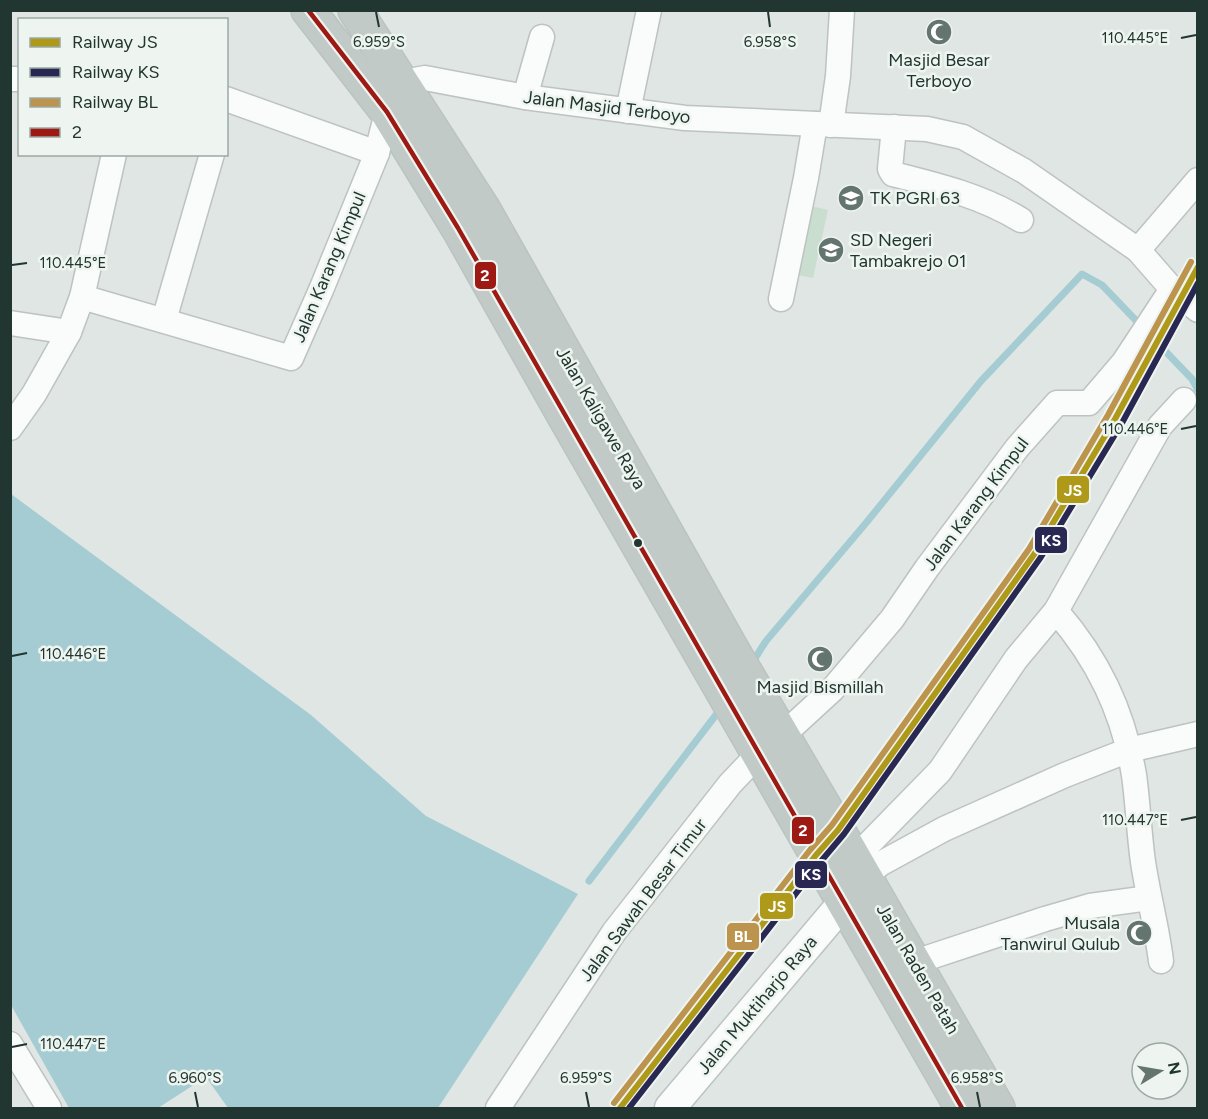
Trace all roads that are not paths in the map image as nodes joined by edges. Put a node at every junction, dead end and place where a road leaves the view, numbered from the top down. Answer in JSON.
{"nodes":[{"id":1,"x":308,"y":10,"type":"edge"},
{"id":2,"x":356,"y":10,"type":"edge"},
{"id":3,"x":649,"y":10,"type":"edge"},
{"id":4,"x":842,"y":10,"type":"edge"},
{"id":5,"x":542,"y":37,"type":"dead end"},
{"id":6,"x":525,"y":97,"type":"junction"},
{"id":7,"x":395,"y":99,"type":"junction"},
{"id":8,"x":228,"y":101,"type":"edge"},
{"id":9,"x":627,"y":111,"type":"junction"},
{"id":10,"x":823,"y":124,"type":"junction"},
{"id":11,"x":894,"y":127,"type":"junction"},
{"id":12,"x":377,"y":153,"type":"junction"},
{"id":13,"x":114,"y":156,"type":"edge"},
{"id":14,"x":211,"y":156,"type":"edge"},
{"id":15,"x":1197,"y":180,"type":"edge"},
{"id":16,"x":1021,"y":220,"type":"dead end"},
{"id":17,"x":1138,"y":250,"type":"junction"},
{"id":18,"x":82,"y":297,"type":"junction"},
{"id":19,"x":781,"y":299,"type":"dead end"},
{"id":20,"x":1184,"y":299,"type":"edge"},
{"id":21,"x":164,"y":320,"type":"junction"},
{"id":22,"x":10,"y":323,"type":"edge"},
{"id":23,"x":69,"y":332,"type":"junction"},
{"id":24,"x":1184,"y":399,"type":"dead end"},
{"id":25,"x":10,"y":428,"type":"edge"},
{"id":26,"x":1056,"y":611,"type":"junction"},
{"id":27,"x":1197,"y":734,"type":"edge"},
{"id":28,"x":761,"y":739,"type":"junction"},
{"id":29,"x":1129,"y":750,"type":"junction"},
{"id":30,"x":838,"y":830,"type":"joint"},
{"id":31,"x":867,"y":861,"type":"junction"},
{"id":32,"x":1149,"y":898,"type":"junction"},
{"id":33,"x":844,"y":902,"type":"junction"},
{"id":34,"x":915,"y":962,"type":"junction"},
{"id":35,"x":1161,"y":962,"type":"dead end"},
{"id":36,"x":10,"y":1044,"type":"edge"},
{"id":37,"x":49,"y":1108,"type":"edge"},
{"id":38,"x":498,"y":1108,"type":"edge"},
{"id":39,"x":670,"y":1108,"type":"edge"},
{"id":40,"x":962,"y":1108,"type":"edge"},
{"id":41,"x":998,"y":1108,"type":"edge"}],
"edges":[{"from":1,"to":7,"type":"highway","name":"Jalan Kaligawe Raya"},
{"from":2,"to":7,"type":"highway","name":"Jalan Kaligawe Raya"},
{"from":3,"to":9,"type":"street"},
{"from":4,"to":10,"type":"street"},
{"from":5,"to":6,"type":"street"},
{"from":6,"to":7,"type":"street","name":"Jalan Masjid Terboyo"},
{"from":6,"to":9,"type":"street","name":"Jalan Masjid Terboyo"},
{"from":7,"to":12,"type":"street","name":"Jalan Karang Kimpul"},
{"from":7,"to":28,"type":"highway","name":"Jalan Kaligawe Raya"},
{"from":7,"to":28,"type":"highway","name":"Jalan Kaligawe Raya"},
{"from":8,"to":12,"type":"street"},
{"from":9,"to":10,"type":"street","name":"Jalan Masjid Terboyo"},
{"from":10,"to":11,"type":"street","name":"Jalan Masjid Terboyo"},
{"from":10,"to":19,"type":"street"},
{"from":11,"to":16,"type":"street"},
{"from":11,"to":17,"type":"street","name":"Jalan Masjid Terboyo"},
{"from":12,"to":21,"type":"street","name":"Jalan Karang Kimpul"},
{"from":13,"to":18,"type":"street"},
{"from":14,"to":21,"type":"street"},
{"from":15,"to":17,"type":"street"},
{"from":17,"to":20,"type":"street","name":"Jalan Masjid Terboyo"},
{"from":18,"to":21,"type":"street","name":"Jalan Karang Kimpul"},
{"from":18,"to":23,"type":"street"},
{"from":20,"to":28,"type":"street","name":"Jalan Karang Kimpul"},
{"from":22,"to":23,"type":"street"},
{"from":23,"to":25,"type":"street"},
{"from":24,"to":26,"type":"street"},
{"from":26,"to":29,"type":"street"},
{"from":26,"to":31,"type":"street"},
{"from":27,"to":29,"type":"street"},
{"from":28,"to":30,"type":"highway","name":"Jalan Kaligawe Raya"},
{"from":28,"to":33,"type":"highway","name":"Jalan Kaligawe Raya"},
{"from":28,"to":38,"type":"street","name":"Jalan Sawah Besar Timur"},
{"from":29,"to":31,"type":"street"},
{"from":29,"to":32,"type":"street"},
{"from":30,"to":31,"type":"highway","name":"Jalan Raden Patah"},
{"from":31,"to":34,"type":"highway","name":"Jalan Raden Patah"},
{"from":32,"to":34,"type":"street"},
{"from":32,"to":35,"type":"street"},
{"from":33,"to":39,"type":"street","name":"Jalan Muktiharjo Raya"},
{"from":33,"to":40,"type":"highway","name":"Jalan Raden Patah"},
{"from":34,"to":41,"type":"highway","name":"Jalan Raden Patah"},
{"from":36,"to":37,"type":"street"}]}
